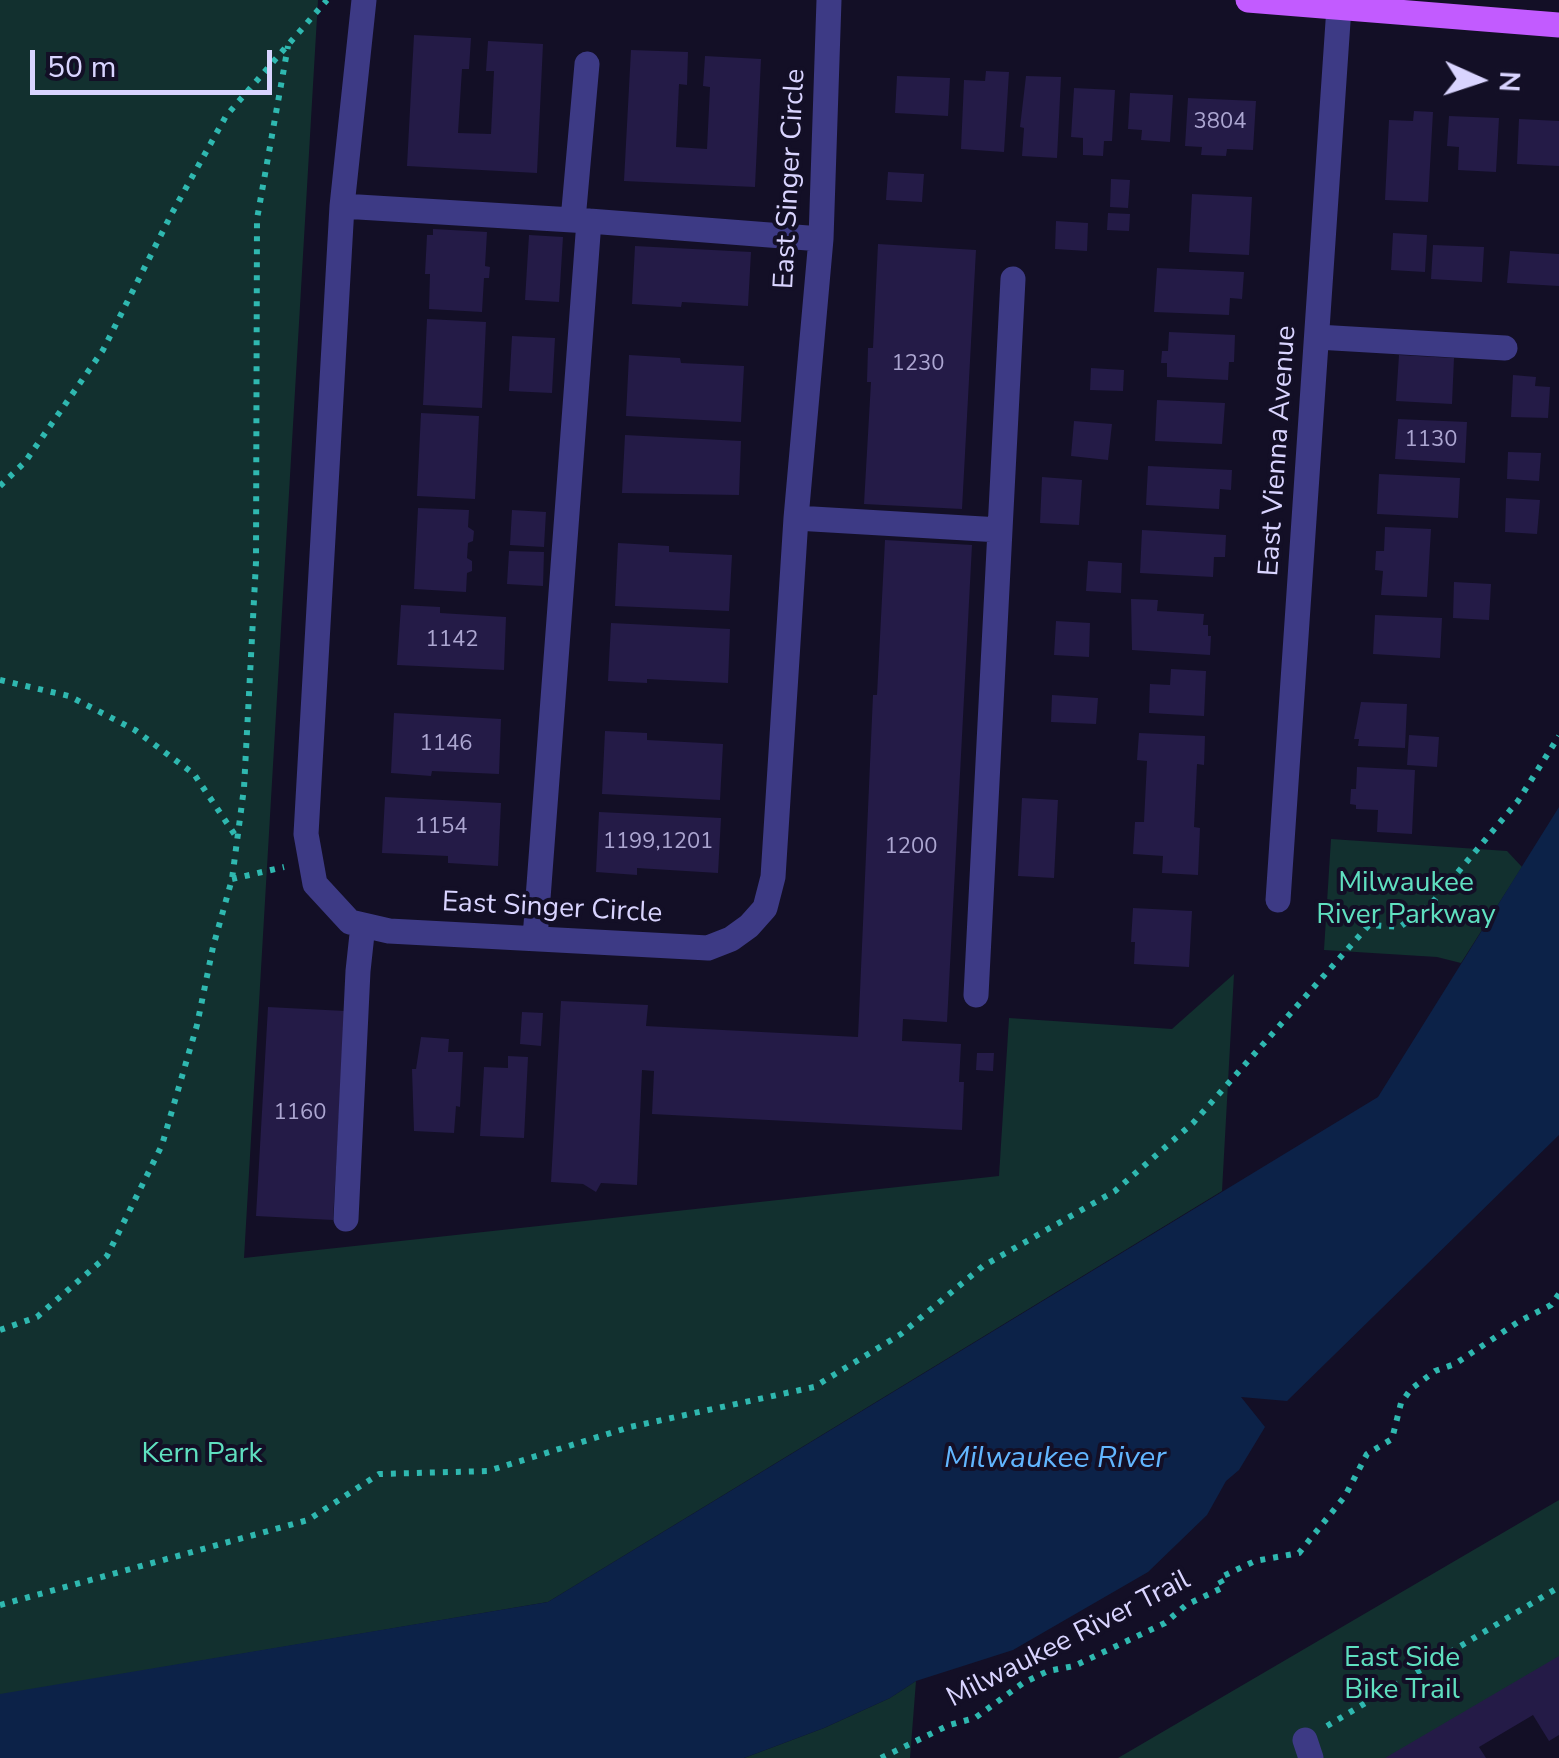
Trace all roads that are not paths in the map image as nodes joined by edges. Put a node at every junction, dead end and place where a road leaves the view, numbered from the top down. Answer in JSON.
{"nodes":[{"id":1,"x":364,"y":0,"type":"edge"},
{"id":2,"x":829,"y":0,"type":"edge"},
{"id":3,"x":1248,"y":0,"type":"edge"},
{"id":4,"x":1339,"y":6,"type":"junction"},
{"id":5,"x":1559,"y":25,"type":"edge"},
{"id":6,"x":587,"y":64,"type":"dead end"},
{"id":7,"x":342,"y":206,"type":"junction"},
{"id":8,"x":581,"y":220,"type":"junction"},
{"id":9,"x":821,"y":240,"type":"junction"},
{"id":10,"x":1014,"y":279,"type":"dead end"},
{"id":11,"x":1317,"y":337,"type":"junction"},
{"id":12,"x":1505,"y":348,"type":"dead end"},
{"id":13,"x":796,"y":518,"type":"junction"},
{"id":14,"x":1000,"y":530,"type":"junction"},
{"id":15,"x":1278,"y":900,"type":"dead end"},
{"id":16,"x":363,"y":925,"type":"junction"},
{"id":17,"x":535,"y":938,"type":"junction"},
{"id":18,"x":976,"y":995,"type":"dead end"},
{"id":19,"x":346,"y":1219,"type":"dead end"}],
"edges":[{"from":1,"to":7,"type":"street","name":"East Singer Circle"},
{"from":2,"to":9,"type":"street","name":"East Singer Circle"},
{"from":3,"to":4,"type":"main road"},
{"from":4,"to":5,"type":"main road"},
{"from":4,"to":11,"type":"street","name":"East Vienna Avenue"},
{"from":6,"to":8,"type":"street"},
{"from":7,"to":8,"type":"street"},
{"from":7,"to":16,"type":"street","name":"East Singer Circle"},
{"from":8,"to":9,"type":"street"},
{"from":8,"to":17,"type":"street"},
{"from":9,"to":13,"type":"street","name":"East Singer Circle"},
{"from":10,"to":14,"type":"street"},
{"from":11,"to":12,"type":"street"},
{"from":11,"to":15,"type":"street","name":"East Vienna Avenue"},
{"from":13,"to":14,"type":"street"},
{"from":13,"to":17,"type":"street","name":"East Singer Circle"},
{"from":14,"to":18,"type":"street"},
{"from":16,"to":17,"type":"street","name":"East Singer Circle"},
{"from":16,"to":19,"type":"street"}]}
